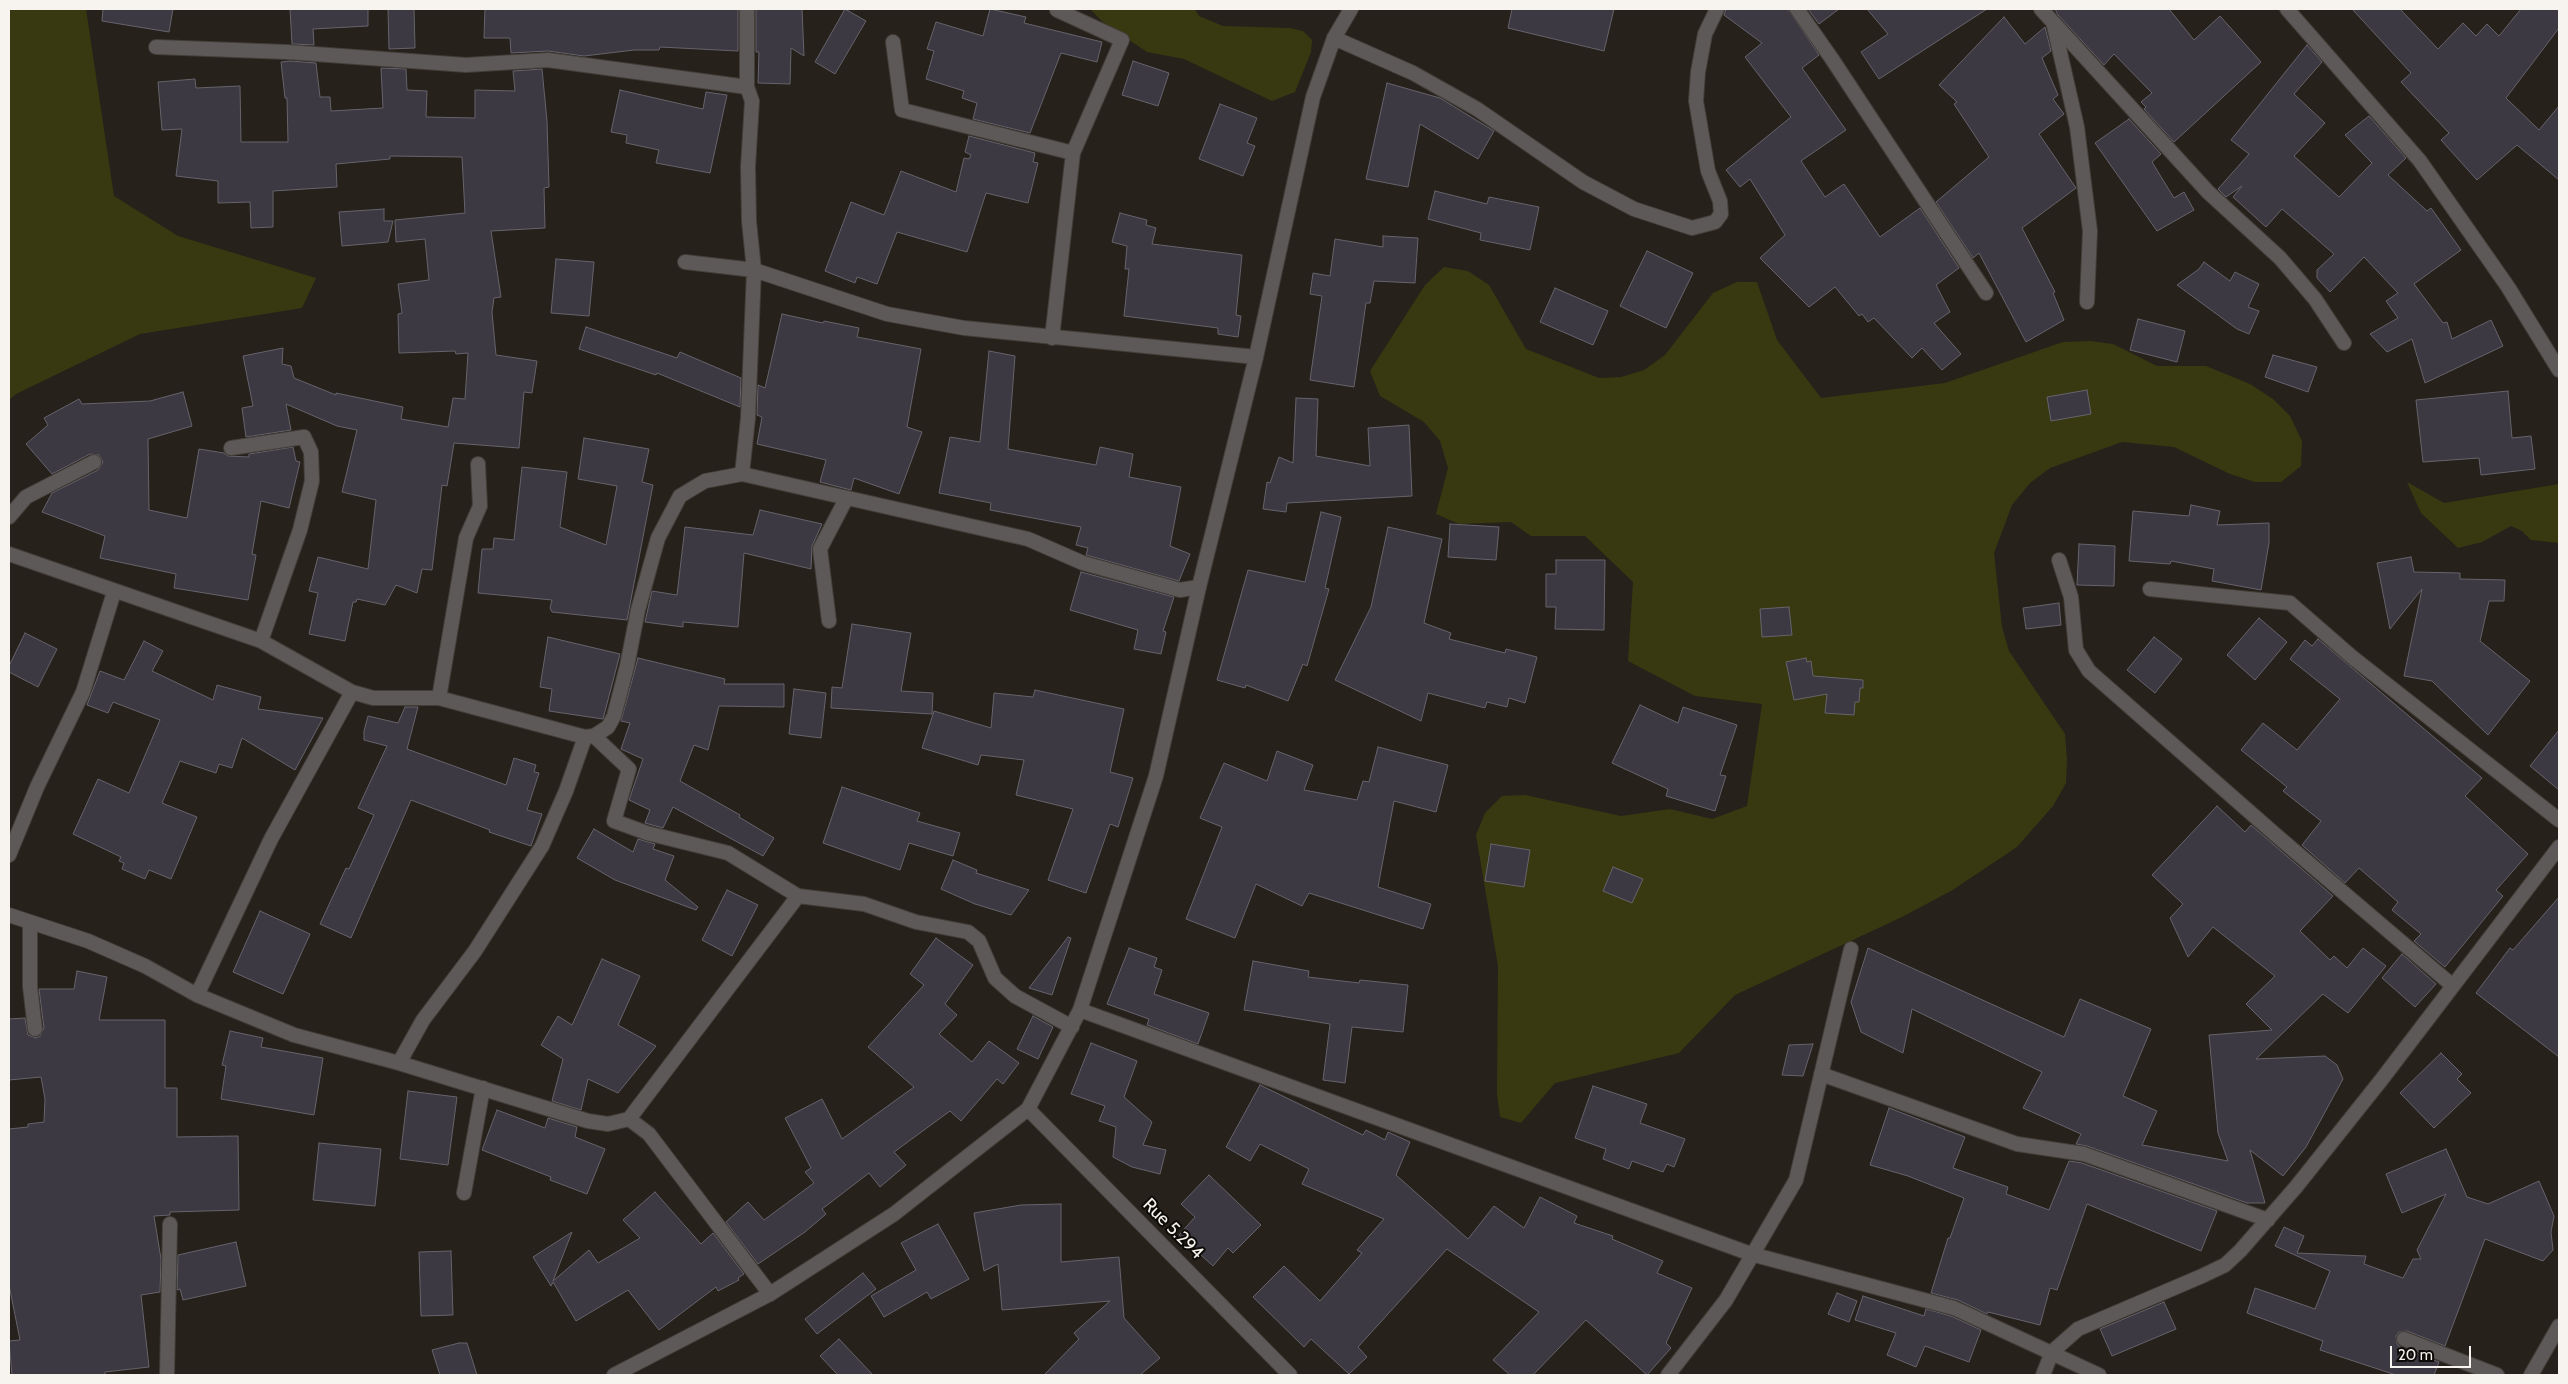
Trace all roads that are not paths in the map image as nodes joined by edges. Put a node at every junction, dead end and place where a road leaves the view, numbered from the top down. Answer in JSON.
{"nodes":[{"id":1,"x":747,"y":9,"type":"edge"},
{"id":2,"x":1351,"y":9,"type":"edge"},
{"id":3,"x":1717,"y":9,"type":"edge"},
{"id":4,"x":1797,"y":9,"type":"edge"},
{"id":5,"x":2041,"y":9,"type":"edge"},
{"id":6,"x":2287,"y":9,"type":"edge"},
{"id":7,"x":1057,"y":10,"type":"dead end"},
{"id":8,"x":2054,"y":25,"type":"junction"},
{"id":9,"x":1334,"y":38,"type":"junction"},
{"id":10,"x":893,"y":42,"type":"dead end"},
{"id":11,"x":156,"y":47,"type":"dead end"},
{"id":12,"x":747,"y":86,"type":"junction"},
{"id":13,"x":1073,"y":153,"type":"junction"},
{"id":14,"x":685,"y":262,"type":"dead end"},
{"id":15,"x":754,"y":270,"type":"junction"},
{"id":16,"x":1986,"y":293,"type":"dead end"},
{"id":17,"x":2086,"y":302,"type":"dead end"},
{"id":18,"x":1052,"y":338,"type":"junction"},
{"id":19,"x":2344,"y":344,"type":"dead end"},
{"id":20,"x":1256,"y":356,"type":"junction"},
{"id":21,"x":2559,"y":370,"type":"edge"},
{"id":22,"x":231,"y":448,"type":"dead end"},
{"id":23,"x":94,"y":462,"type":"dead end"},
{"id":24,"x":478,"y":464,"type":"dead end"},
{"id":25,"x":742,"y":474,"type":"junction"},
{"id":26,"x":846,"y":499,"type":"junction"},
{"id":27,"x":9,"y":517,"type":"edge"},
{"id":28,"x":9,"y":554,"type":"edge"},
{"id":29,"x":2060,"y":560,"type":"dead end"},
{"id":30,"x":1199,"y":587,"type":"junction"},
{"id":31,"x":2150,"y":589,"type":"dead end"},
{"id":32,"x":114,"y":592,"type":"junction"},
{"id":33,"x":829,"y":621,"type":"dead end"},
{"id":34,"x":261,"y":641,"type":"junction"},
{"id":35,"x":352,"y":692,"type":"junction"},
{"id":36,"x":439,"y":698,"type":"junction"},
{"id":37,"x":589,"y":737,"type":"junction"},
{"id":38,"x":2559,"y":820,"type":"edge"},
{"id":39,"x":2559,"y":847,"type":"edge"},
{"id":40,"x":9,"y":855,"type":"edge"},
{"id":41,"x":798,"y":896,"type":"junction"},
{"id":42,"x":9,"y":914,"type":"edge"},
{"id":43,"x":30,"y":922,"type":"junction"},
{"id":44,"x":1851,"y":949,"type":"dead end"},
{"id":45,"x":2453,"y":986,"type":"junction"},
{"id":46,"x":197,"y":995,"type":"junction"},
{"id":47,"x":1080,"y":1010,"type":"junction"},
{"id":48,"x":1072,"y":1027,"type":"junction"},
{"id":49,"x":35,"y":1029,"type":"dead end"},
{"id":50,"x":399,"y":1063,"type":"junction"},
{"id":51,"x":1821,"y":1074,"type":"junction"},
{"id":52,"x":482,"y":1088,"type":"junction"},
{"id":53,"x":1028,"y":1109,"type":"junction"},
{"id":54,"x":629,"y":1119,"type":"junction"},
{"id":55,"x":464,"y":1193,"type":"dead end"},
{"id":56,"x":2268,"y":1220,"type":"junction"},
{"id":57,"x":170,"y":1224,"type":"dead end"},
{"id":58,"x":1751,"y":1254,"type":"junction"},
{"id":59,"x":770,"y":1294,"type":"junction"},
{"id":60,"x":2559,"y":1326,"type":"edge"},
{"id":61,"x":2404,"y":1339,"type":"dead end"},
{"id":62,"x":2052,"y":1352,"type":"junction"},
{"id":63,"x":167,"y":1375,"type":"edge"},
{"id":64,"x":614,"y":1375,"type":"edge"},
{"id":65,"x":1290,"y":1375,"type":"edge"},
{"id":66,"x":1668,"y":1375,"type":"edge"},
{"id":67,"x":2043,"y":1375,"type":"edge"},
{"id":68,"x":2099,"y":1375,"type":"edge"},
{"id":69,"x":2497,"y":1375,"type":"edge"},
{"id":70,"x":2531,"y":1375,"type":"edge"}],
"edges":[{"from":1,"to":12,"type":"street"},
{"from":2,"to":9,"type":"street"},
{"from":3,"to":9,"type":"street"},
{"from":4,"to":16,"type":"street"},
{"from":5,"to":8,"type":"street"},
{"from":6,"to":21,"type":"street"},
{"from":7,"to":13,"type":"street"},
{"from":8,"to":17,"type":"street"},
{"from":8,"to":19,"type":"street"},
{"from":9,"to":20,"type":"street"},
{"from":10,"to":13,"type":"street"},
{"from":11,"to":12,"type":"street"},
{"from":12,"to":15,"type":"street"},
{"from":13,"to":18,"type":"street"},
{"from":14,"to":15,"type":"street"},
{"from":15,"to":18,"type":"street"},
{"from":15,"to":25,"type":"street"},
{"from":18,"to":20,"type":"street"},
{"from":20,"to":30,"type":"street"},
{"from":22,"to":34,"type":"street"},
{"from":23,"to":27,"type":"street"},
{"from":24,"to":36,"type":"street"},
{"from":25,"to":26,"type":"street"},
{"from":25,"to":37,"type":"street"},
{"from":26,"to":30,"type":"street"},
{"from":26,"to":33,"type":"street"},
{"from":28,"to":32,"type":"street"},
{"from":29,"to":45,"type":"street"},
{"from":30,"to":47,"type":"street"},
{"from":31,"to":38,"type":"street"},
{"from":32,"to":34,"type":"street"},
{"from":32,"to":40,"type":"street"},
{"from":34,"to":35,"type":"street"},
{"from":35,"to":36,"type":"street"},
{"from":35,"to":46,"type":"street"},
{"from":36,"to":37,"type":"street"},
{"from":37,"to":41,"type":"street"},
{"from":37,"to":50,"type":"street"},
{"from":39,"to":45,"type":"street"},
{"from":41,"to":48,"type":"street"},
{"from":41,"to":54,"type":"street"},
{"from":42,"to":43,"type":"street"},
{"from":43,"to":46,"type":"street"},
{"from":43,"to":49,"type":"street"},
{"from":44,"to":51,"type":"street"},
{"from":45,"to":56,"type":"street"},
{"from":46,"to":50,"type":"street"},
{"from":47,"to":48,"type":"street"},
{"from":47,"to":58,"type":"street"},
{"from":48,"to":53,"type":"street"},
{"from":50,"to":52,"type":"street"},
{"from":51,"to":56,"type":"street"},
{"from":51,"to":58,"type":"street"},
{"from":52,"to":54,"type":"street"},
{"from":52,"to":55,"type":"street"},
{"from":53,"to":59,"type":"street"},
{"from":53,"to":65,"type":"street","name":"Rue 5.294"},
{"from":54,"to":59,"type":"street"},
{"from":56,"to":62,"type":"street"},
{"from":57,"to":63,"type":"street"},
{"from":58,"to":62,"type":"street"},
{"from":58,"to":66,"type":"street"},
{"from":59,"to":64,"type":"street"},
{"from":60,"to":70,"type":"street"},
{"from":61,"to":69,"type":"street"},
{"from":62,"to":67,"type":"street"},
{"from":62,"to":68,"type":"street"}]}
